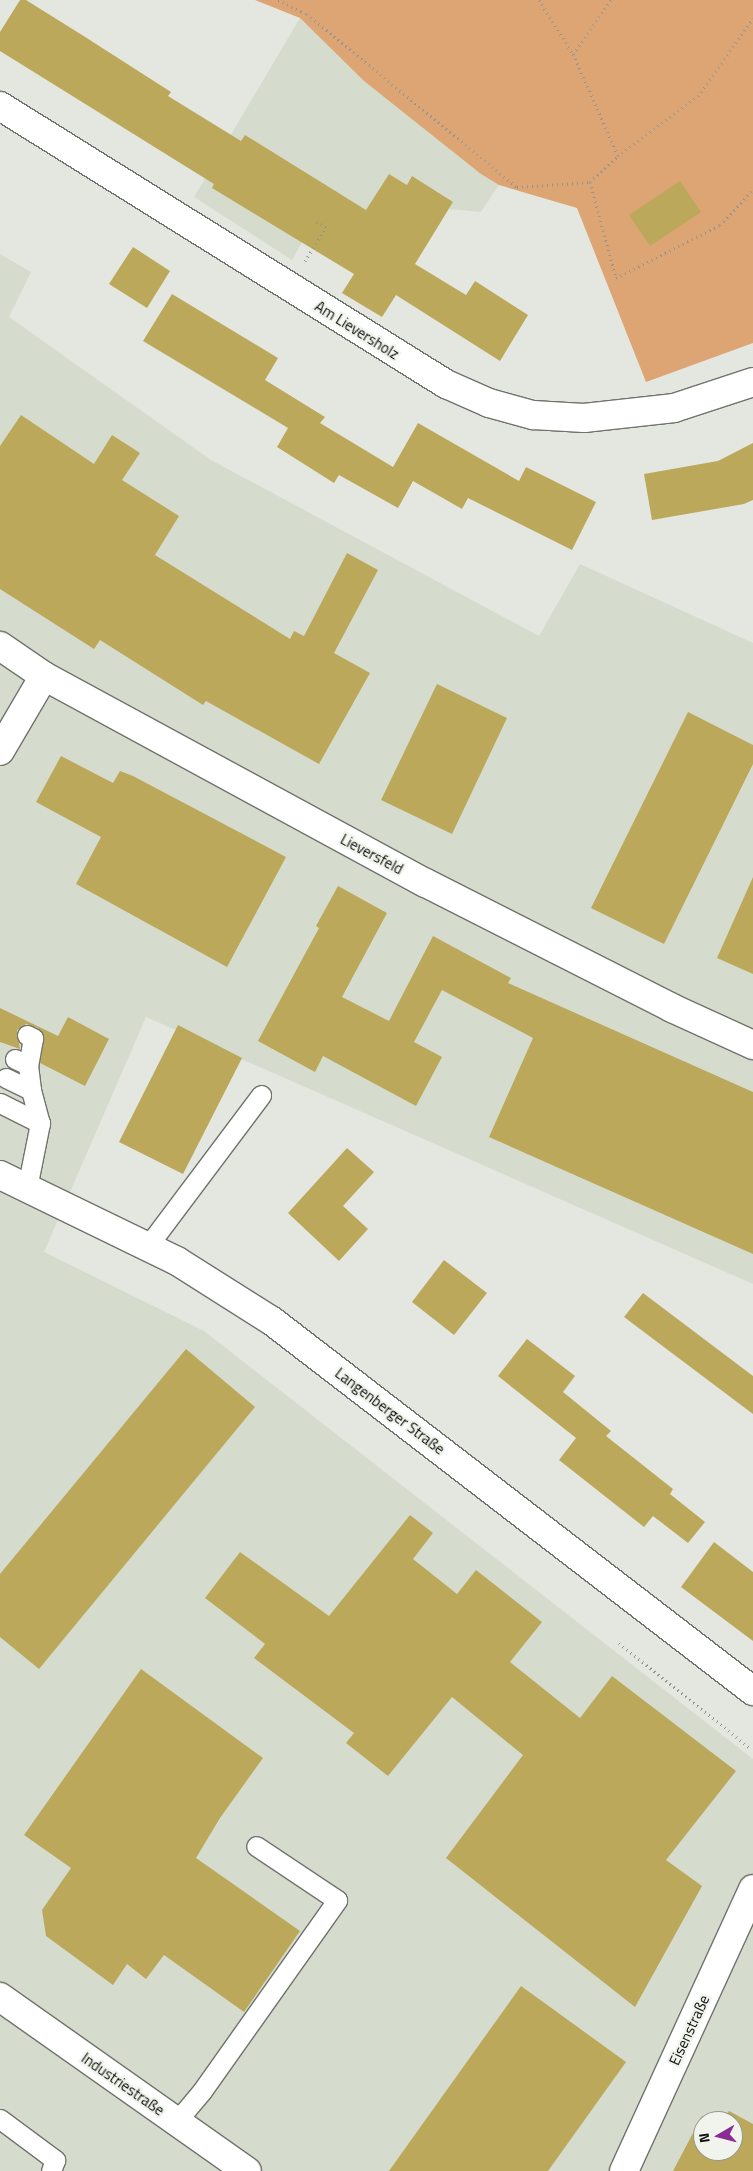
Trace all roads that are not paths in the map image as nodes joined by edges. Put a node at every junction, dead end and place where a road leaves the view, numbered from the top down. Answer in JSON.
{"nodes":[{"id":1,"x":0,"y":106,"type":"edge"},
{"id":2,"x":753,"y":382,"type":"edge"},
{"id":3,"x":0,"y":646,"type":"edge"},
{"id":4,"x":44,"y":676,"type":"junction"},
{"id":5,"x":0,"y":751,"type":"edge"},
{"id":6,"x":27,"y":1035,"type":"dead end"},
{"id":7,"x":753,"y":1045,"type":"edge"},
{"id":8,"x":6,"y":1078,"type":"dead end"},
{"id":9,"x":31,"y":1090,"type":"junction"},
{"id":10,"x":262,"y":1095,"type":"dead end"},
{"id":11,"x":0,"y":1103,"type":"edge"},
{"id":12,"x":40,"y":1123,"type":"junction"},
{"id":13,"x":0,"y":1174,"type":"edge"},
{"id":14,"x":27,"y":1188,"type":"junction"},
{"id":15,"x":147,"y":1247,"type":"junction"},
{"id":16,"x":753,"y":1691,"type":"edge"},
{"id":17,"x":256,"y":1846,"type":"dead end"},
{"id":18,"x":753,"y":1889,"type":"edge"},
{"id":19,"x":0,"y":1997,"type":"edge"},
{"id":20,"x":0,"y":2119,"type":"edge"},
{"id":21,"x":176,"y":2122,"type":"junction"},
{"id":22,"x":51,"y":2171,"type":"edge"},
{"id":23,"x":247,"y":2171,"type":"edge"},
{"id":24,"x":624,"y":2171,"type":"edge"}],
"edges":[{"from":1,"to":2,"type":"street","name":"Am Lieversholz"},
{"from":3,"to":4,"type":"street","name":"Lieversfeld"},
{"from":4,"to":5,"type":"street"},
{"from":4,"to":7,"type":"street","name":"Lieversfeld"},
{"from":6,"to":9,"type":"lane"},
{"from":8,"to":9,"type":"lane"},
{"from":9,"to":12,"type":"lane"},
{"from":10,"to":15,"type":"lane"},
{"from":11,"to":12,"type":"lane"},
{"from":12,"to":14,"type":"lane"},
{"from":13,"to":14,"type":"street","name":"Langenberger Straße"},
{"from":14,"to":15,"type":"street","name":"Langenberger Straße"},
{"from":15,"to":16,"type":"street","name":"Langenberger Straße"},
{"from":17,"to":21,"type":"lane"},
{"from":18,"to":24,"type":"street","name":"Eisenstraße"},
{"from":19,"to":21,"type":"street","name":"Industriestraße"},
{"from":20,"to":22,"type":"lane"},
{"from":21,"to":23,"type":"street","name":"Industriestraße"}]}
